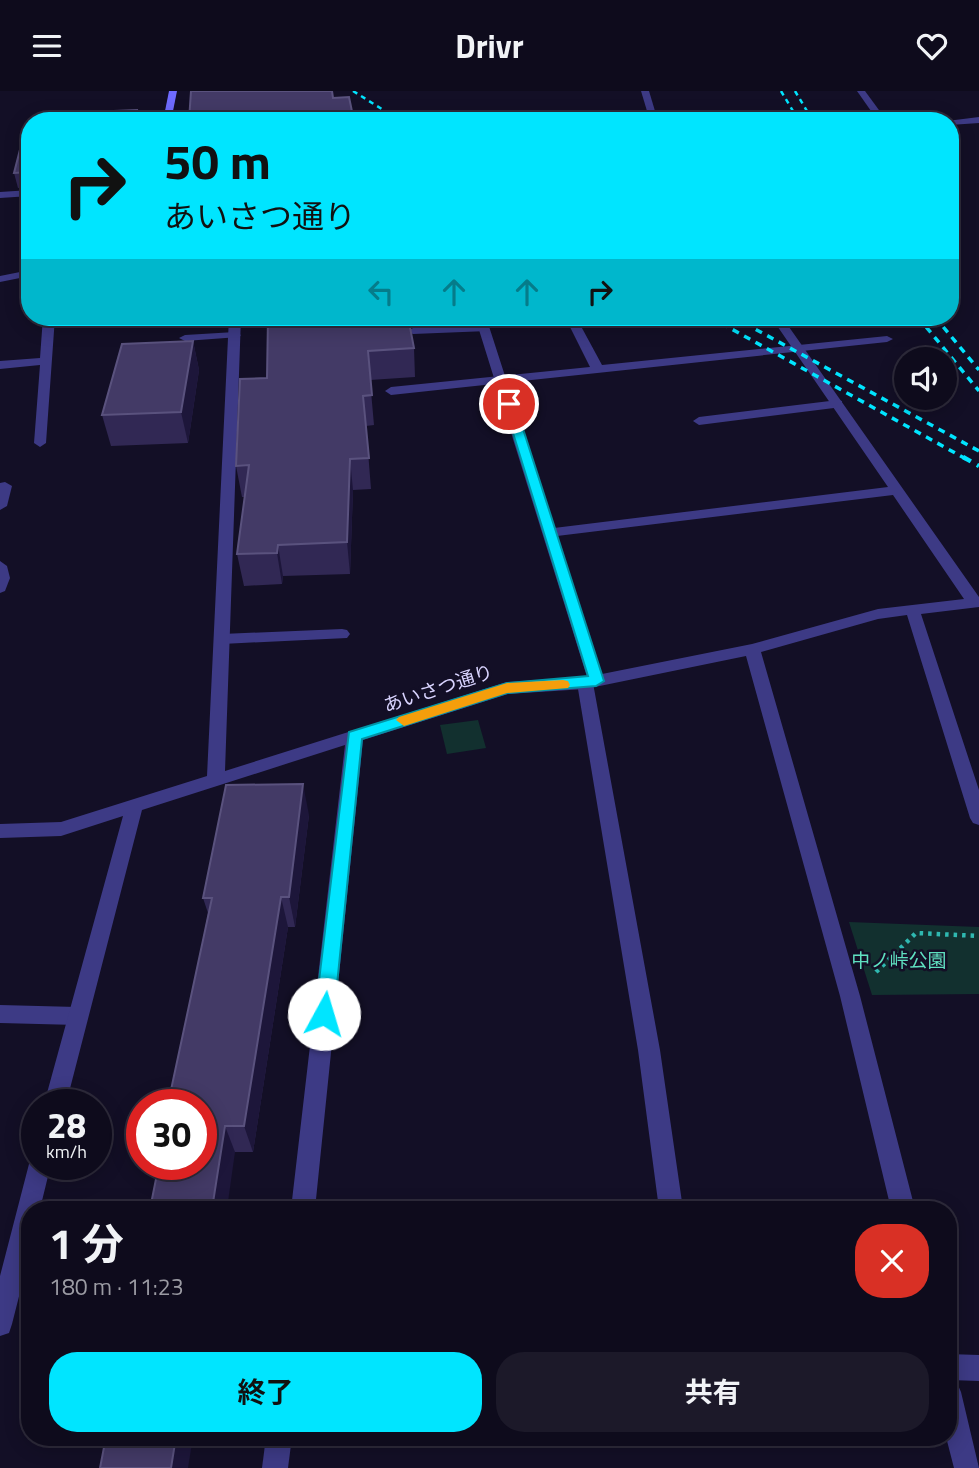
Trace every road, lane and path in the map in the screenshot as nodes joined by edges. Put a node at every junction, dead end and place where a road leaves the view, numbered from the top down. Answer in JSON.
{"nodes":[{"id":1,"x":173,"y":91,"type":"edge"},
{"id":2,"x":645,"y":91,"type":"edge"},
{"id":3,"x":862,"y":91,"type":"edge"},
{"id":4,"x":169,"y":112,"type":"edge"},
{"id":5,"x":651,"y":112,"type":"edge"},
{"id":6,"x":877,"y":112,"type":"edge"},
{"id":7,"x":979,"y":120,"type":"edge"},
{"id":8,"x":959,"y":121,"type":"edge"},
{"id":9,"x":21,"y":194,"type":"edge"},
{"id":10,"x":0,"y":195,"type":"edge"},
{"id":11,"x":21,"y":275,"type":"edge"},
{"id":12,"x":0,"y":279,"type":"edge"},
{"id":13,"x":48,"y":326,"type":"edge"},
{"id":14,"x":234,"y":326,"type":"edge"},
{"id":15,"x":456,"y":326,"type":"edge"},
{"id":16,"x":483,"y":326,"type":"edge"},
{"id":17,"x":576,"y":326,"type":"edge"},
{"id":18,"x":783,"y":326,"type":"edge"},
{"id":19,"x":413,"y":331,"type":"edge"},
{"id":20,"x":234,"y":335,"type":"junction"},
{"id":21,"x":185,"y":338,"type":"edge"},
{"id":22,"x":887,"y":339,"type":"dead end"},
{"id":23,"x":798,"y":347,"type":"junction"},
{"id":24,"x":46,"y":361,"type":"junction"},
{"id":25,"x":0,"y":365,"type":"edge"},
{"id":26,"x":597,"y":368,"type":"junction"},
{"id":27,"x":501,"y":379,"type":"junction"},
{"id":28,"x":391,"y":391,"type":"edge"},
{"id":29,"x":838,"y":404,"type":"junction"},
{"id":30,"x":699,"y":421,"type":"dead end"},
{"id":31,"x":40,"y":443,"type":"dead end"},
{"id":32,"x":5,"y":487,"type":"dead end"},
{"id":33,"x":897,"y":490,"type":"junction"},
{"id":34,"x":0,"y":506,"type":"edge"},
{"id":35,"x":550,"y":533,"type":"junction"},
{"id":36,"x":0,"y":566,"type":"edge"},
{"id":37,"x":0,"y":588,"type":"edge"},
{"id":38,"x":977,"y":602,"type":"edge"},
{"id":39,"x":912,"y":608,"type":"junction"},
{"id":40,"x":342,"y":634,"type":"dead end"},
{"id":41,"x":222,"y":639,"type":"junction"},
{"id":42,"x":752,"y":649,"type":"junction"},
{"id":43,"x":591,"y":682,"type":"junction"},
{"id":44,"x":355,"y":736,"type":"junction"},
{"id":45,"x":216,"y":779,"type":"junction"},
{"id":46,"x":134,"y":808,"type":"junction"},
{"id":47,"x":979,"y":818,"type":"edge"},
{"id":48,"x":0,"y":831,"type":"edge"},
{"id":49,"x":979,"y":936,"type":"edge"},
{"id":50,"x":850,"y":996,"type":"junction"},
{"id":51,"x":0,"y":1014,"type":"edge"},
{"id":52,"x":77,"y":1016,"type":"junction"},
{"id":53,"x":59,"y":1089,"type":"edge"},
{"id":54,"x":36,"y":1180,"type":"edge"},
{"id":55,"x":31,"y":1201,"type":"edge"},
{"id":56,"x":304,"y":1201,"type":"edge"},
{"id":57,"x":670,"y":1201,"type":"edge"},
{"id":58,"x":901,"y":1201,"type":"edge"},
{"id":59,"x":21,"y":1240,"type":"edge"},
{"id":60,"x":0,"y":1324,"type":"edge"},
{"id":61,"x":957,"y":1367,"type":"edge"},
{"id":62,"x":979,"y":1368,"type":"edge"},
{"id":63,"x":957,"y":1428,"type":"edge"},
{"id":64,"x":278,"y":1446,"type":"edge"},
{"id":65,"x":275,"y":1468,"type":"edge"},
{"id":66,"x":967,"y":1468,"type":"edge"}],
"edges":[{"from":1,"to":4,"type":"street"},
{"from":2,"to":5,"type":"street"},
{"from":3,"to":6,"type":"street"},
{"from":7,"to":8,"type":"street"},
{"from":9,"to":10,"type":"street"},
{"from":11,"to":12,"type":"street"},
{"from":13,"to":24,"type":"street"},
{"from":14,"to":20,"type":"street"},
{"from":15,"to":19,"type":"street"},
{"from":16,"to":27,"type":"street"},
{"from":17,"to":26,"type":"street"},
{"from":18,"to":23,"type":"street"},
{"from":20,"to":21,"type":"street"},
{"from":20,"to":41,"type":"street"},
{"from":22,"to":23,"type":"street"},
{"from":23,"to":26,"type":"street"},
{"from":23,"to":29,"type":"street"},
{"from":24,"to":25,"type":"street"},
{"from":24,"to":31,"type":"street"},
{"from":26,"to":27,"type":"street"},
{"from":27,"to":28,"type":"street"},
{"from":27,"to":35,"type":"street"},
{"from":29,"to":30,"type":"street"},
{"from":29,"to":33,"type":"street"},
{"from":32,"to":34,"type":"street"},
{"from":33,"to":35,"type":"street"},
{"from":33,"to":38,"type":"street"},
{"from":35,"to":43,"type":"street"},
{"from":36,"to":37,"type":"street"},
{"from":38,"to":39,"type":"street","name":"あいさつ通り"},
{"from":39,"to":42,"type":"street","name":"あいさつ通り"},
{"from":39,"to":47,"type":"street"},
{"from":40,"to":41,"type":"street"},
{"from":41,"to":45,"type":"street"},
{"from":42,"to":43,"type":"street","name":"あいさつ通り"},
{"from":42,"to":50,"type":"street"},
{"from":43,"to":44,"type":"street","name":"あいさつ通り"},
{"from":43,"to":57,"type":"street"},
{"from":44,"to":45,"type":"street","name":"あいさつ通り"},
{"from":44,"to":56,"type":"street"},
{"from":45,"to":46,"type":"street","name":"あいさつ通り"},
{"from":46,"to":48,"type":"street","name":"あいさつ通り"},
{"from":46,"to":52,"type":"street"},
{"from":49,"to":50,"type":"path"},
{"from":50,"to":58,"type":"street"},
{"from":51,"to":52,"type":"street"},
{"from":52,"to":53,"type":"street"},
{"from":54,"to":55,"type":"street"},
{"from":59,"to":60,"type":"street"},
{"from":61,"to":62,"type":"street"},
{"from":63,"to":66,"type":"street"},
{"from":64,"to":65,"type":"street"}]}
